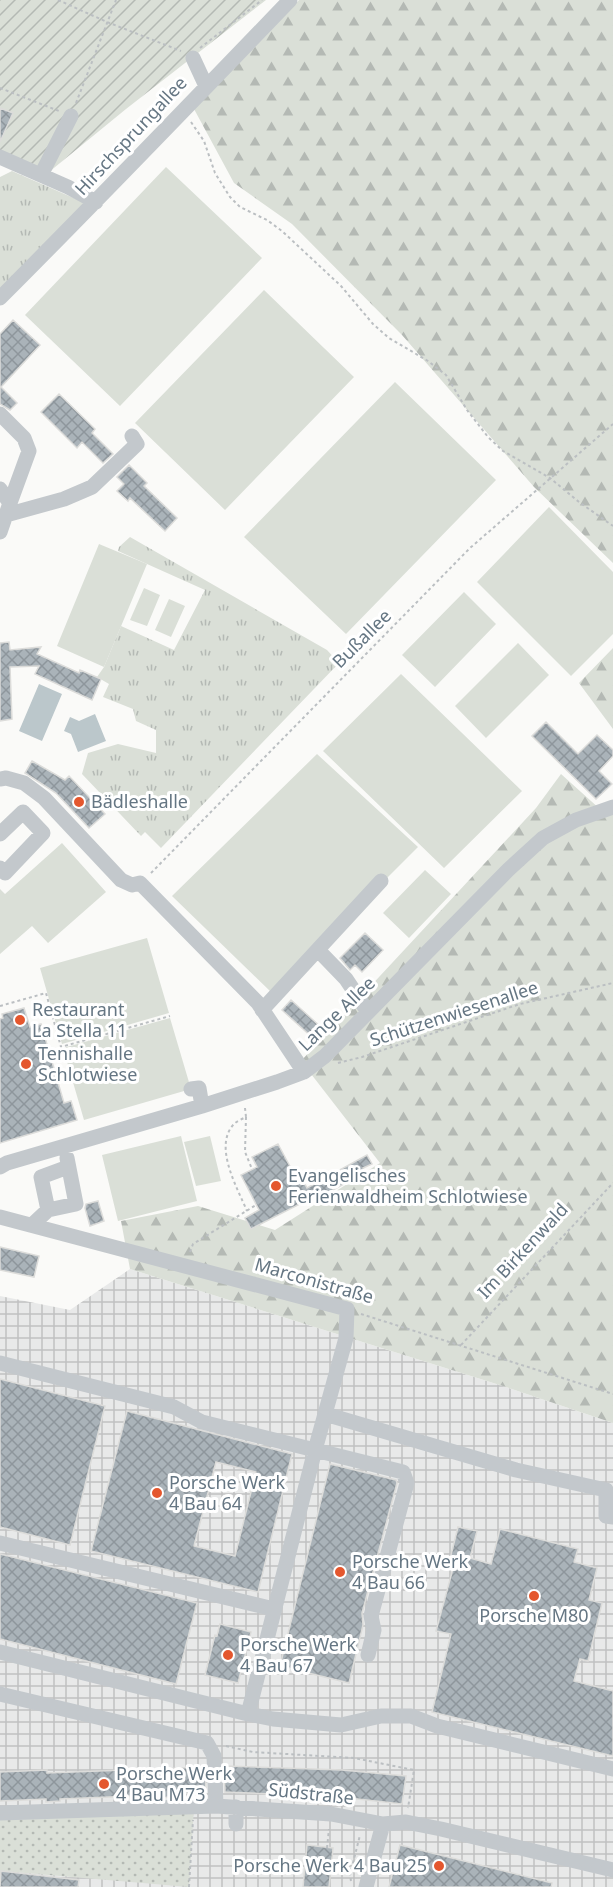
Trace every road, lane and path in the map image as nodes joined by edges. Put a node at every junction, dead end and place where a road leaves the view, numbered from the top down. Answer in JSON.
{"nodes":[{"id":1,"x":58,"y":0,"type":"edge"},
{"id":2,"x":116,"y":0,"type":"edge"},
{"id":3,"x":262,"y":0,"type":"edge"},
{"id":4,"x":290,"y":0,"type":"edge"},
{"id":5,"x":107,"y":22,"type":"junction"},
{"id":6,"x":192,"y":56,"type":"junction"},
{"id":7,"x":206,"y":86,"type":"junction"},
{"id":8,"x":0,"y":88,"type":"edge"},
{"id":9,"x":182,"y":111,"type":"junction"},
{"id":10,"x":70,"y":116,"type":"junction"},
{"id":11,"x":0,"y":157,"type":"edge"},
{"id":12,"x":41,"y":175,"type":"junction"},
{"id":13,"x":96,"y":202,"type":"junction"},
{"id":14,"x":0,"y":298,"type":"edge"},
{"id":15,"x":0,"y":414,"type":"edge"},
{"id":16,"x":613,"y":424,"type":"edge"},
{"id":17,"x":132,"y":436,"type":"dead end"},
{"id":18,"x":550,"y":478,"type":"junction"},
{"id":19,"x":0,"y":489,"type":"edge"},
{"id":20,"x":8,"y":509,"type":"junction"},
{"id":21,"x":613,"y":526,"type":"edge"},
{"id":22,"x":0,"y":532,"type":"edge"},
{"id":23,"x":0,"y":779,"type":"edge"},
{"id":24,"x":613,"y":807,"type":"edge"},
{"id":25,"x":0,"y":834,"type":"edge"},
{"id":26,"x":0,"y":868,"type":"edge"},
{"id":27,"x":381,"y":881,"type":"dead end"},
{"id":28,"x":140,"y":883,"type":"junction"},
{"id":29,"x":318,"y":950,"type":"junction"},
{"id":30,"x":613,"y":983,"type":"edge"},
{"id":31,"x":0,"y":1006,"type":"edge"},
{"id":32,"x":262,"y":1010,"type":"junction"},
{"id":33,"x":368,"y":1012,"type":"junction"},
{"id":34,"x":170,"y":1016,"type":"dead end"},
{"id":35,"x":332,"y":1065,"type":"dead end"},
{"id":36,"x":304,"y":1072,"type":"junction"},
{"id":37,"x":191,"y":1089,"type":"dead end"},
{"id":38,"x":242,"y":1093,"type":"junction"},
{"id":39,"x":202,"y":1106,"type":"junction"},
{"id":40,"x":246,"y":1117,"type":"junction"},
{"id":41,"x":0,"y":1167,"type":"edge"},
{"id":42,"x":252,"y":1170,"type":"dead end"},
{"id":43,"x":613,"y":1183,"type":"edge"},
{"id":44,"x":256,"y":1205,"type":"dead end"},
{"id":45,"x":48,"y":1210,"type":"junction"},
{"id":46,"x":247,"y":1211,"type":"junction"},
{"id":47,"x":0,"y":1217,"type":"edge"},
{"id":48,"x":32,"y":1225,"type":"junction"},
{"id":49,"x":185,"y":1265,"type":"junction"},
{"id":50,"x":346,"y":1310,"type":"junction"},
{"id":51,"x":461,"y":1345,"type":"junction"},
{"id":52,"x":0,"y":1363,"type":"edge"},
{"id":53,"x":613,"y":1394,"type":"edge"},
{"id":54,"x":325,"y":1414,"type":"junction"},
{"id":55,"x":315,"y":1450,"type":"junction"},
{"id":56,"x":613,"y":1517,"type":"edge"},
{"id":57,"x":0,"y":1543,"type":"edge"},
{"id":58,"x":274,"y":1609,"type":"junction"},
{"id":59,"x":0,"y":1652,"type":"edge"},
{"id":60,"x":368,"y":1655,"type":"dead end"},
{"id":61,"x":0,"y":1694,"type":"edge"},
{"id":62,"x":248,"y":1714,"type":"junction"},
{"id":63,"x":207,"y":1743,"type":"junction"},
{"id":64,"x":613,"y":1769,"type":"edge"},
{"id":65,"x":216,"y":1806,"type":"junction"},
{"id":66,"x":194,"y":1807,"type":"junction"},
{"id":67,"x":237,"y":1807,"type":"junction"},
{"id":68,"x":0,"y":1813,"type":"edge"},
{"id":69,"x":331,"y":1814,"type":"junction"},
{"id":70,"x":364,"y":1819,"type":"junction"},
{"id":71,"x":406,"y":1822,"type":"junction"},
{"id":72,"x":236,"y":1824,"type":"dead end"},
{"id":73,"x":382,"y":1824,"type":"junction"},
{"id":74,"x":327,"y":1848,"type":"dead end"},
{"id":75,"x":613,"y":1870,"type":"edge"},
{"id":76,"x":359,"y":1885,"type":"edge"},
{"id":77,"x":189,"y":1887,"type":"edge"}],
"edges":[{"from":1,"to":5,"type":"path"},
{"from":2,"to":5,"type":"path"},
{"from":3,"to":6,"type":"path"},
{"from":4,"to":7,"type":"street","name":"Hirschsprungallee"},
{"from":5,"to":6,"type":"path"},
{"from":5,"to":10,"type":"path"},
{"from":6,"to":7,"type":"street"},
{"from":7,"to":9,"type":"street","name":"Hirschsprungallee"},
{"from":8,"to":10,"type":"path"},
{"from":9,"to":13,"type":"street","name":"Hirschsprungallee"},
{"from":9,"to":18,"type":"path"},
{"from":10,"to":12,"type":"street"},
{"from":11,"to":12,"type":"street"},
{"from":12,"to":13,"type":"street"},
{"from":13,"to":14,"type":"street","name":"Hirschsprungallee"},
{"from":15,"to":20,"type":"street"},
{"from":16,"to":18,"type":"path","name":"Bußallee"},
{"from":17,"to":20,"type":"street"},
{"from":18,"to":21,"type":"path"},
{"from":18,"to":28,"type":"path","name":"Bußallee"},
{"from":19,"to":20,"type":"street"},
{"from":20,"to":22,"type":"street"},
{"from":23,"to":28,"type":"street"},
{"from":24,"to":33,"type":"street","name":"Lange Allee"},
{"from":25,"to":26,"type":"street"},
{"from":27,"to":29,"type":"street"},
{"from":28,"to":32,"type":"street"},
{"from":29,"to":32,"type":"street"},
{"from":29,"to":33,"type":"street"},
{"from":30,"to":35,"type":"path","name":"Schützenwiesenallee"},
{"from":31,"to":34,"type":"path"},
{"from":32,"to":36,"type":"street"},
{"from":33,"to":36,"type":"street","name":"Lange Allee"},
{"from":36,"to":38,"type":"street","name":"Lange Allee"},
{"from":37,"to":39,"type":"street"},
{"from":38,"to":39,"type":"street","name":"Lange Allee"},
{"from":38,"to":40,"type":"path"},
{"from":39,"to":41,"type":"street","name":"Lange Allee"},
{"from":40,"to":42,"type":"path"},
{"from":40,"to":46,"type":"path"},
{"from":43,"to":51,"type":"path","name":"Im Birkenwald"},
{"from":44,"to":46,"type":"path"},
{"from":45,"to":45,"type":"street"},
{"from":45,"to":48,"type":"street"},
{"from":46,"to":49,"type":"path"},
{"from":47,"to":48,"type":"street","name":"Marconistraße"},
{"from":48,"to":49,"type":"street","name":"Marconistraße"},
{"from":49,"to":50,"type":"street","name":"Marconistraße"},
{"from":50,"to":51,"type":"path","name":"Marconistraße"},
{"from":50,"to":54,"type":"street"},
{"from":51,"to":53,"type":"path","name":"Marconistraße"},
{"from":52,"to":55,"type":"street"},
{"from":54,"to":55,"type":"street"},
{"from":54,"to":56,"type":"street"},
{"from":55,"to":58,"type":"street"},
{"from":55,"to":60,"type":"street"},
{"from":57,"to":58,"type":"street"},
{"from":58,"to":62,"type":"street"},
{"from":59,"to":62,"type":"street"},
{"from":61,"to":63,"type":"street"},
{"from":62,"to":64,"type":"street"},
{"from":63,"to":65,"type":"street"},
{"from":63,"to":71,"type":"path"},
{"from":65,"to":66,"type":"street","name":"Südstraße"},
{"from":65,"to":67,"type":"street","name":"Südstraße"},
{"from":66,"to":68,"type":"street","name":"Südstraße"},
{"from":66,"to":77,"type":"path"},
{"from":67,"to":69,"type":"street","name":"Südstraße"},
{"from":67,"to":72,"type":"street"},
{"from":69,"to":70,"type":"street","name":"Südstraße"},
{"from":69,"to":74,"type":"path"},
{"from":70,"to":73,"type":"street","name":"Südstraße"},
{"from":70,"to":76,"type":"path"},
{"from":71,"to":73,"type":"street","name":"Südstraße"},
{"from":71,"to":75,"type":"street","name":"Südstraße"},
{"from":73,"to":76,"type":"street"}]}
